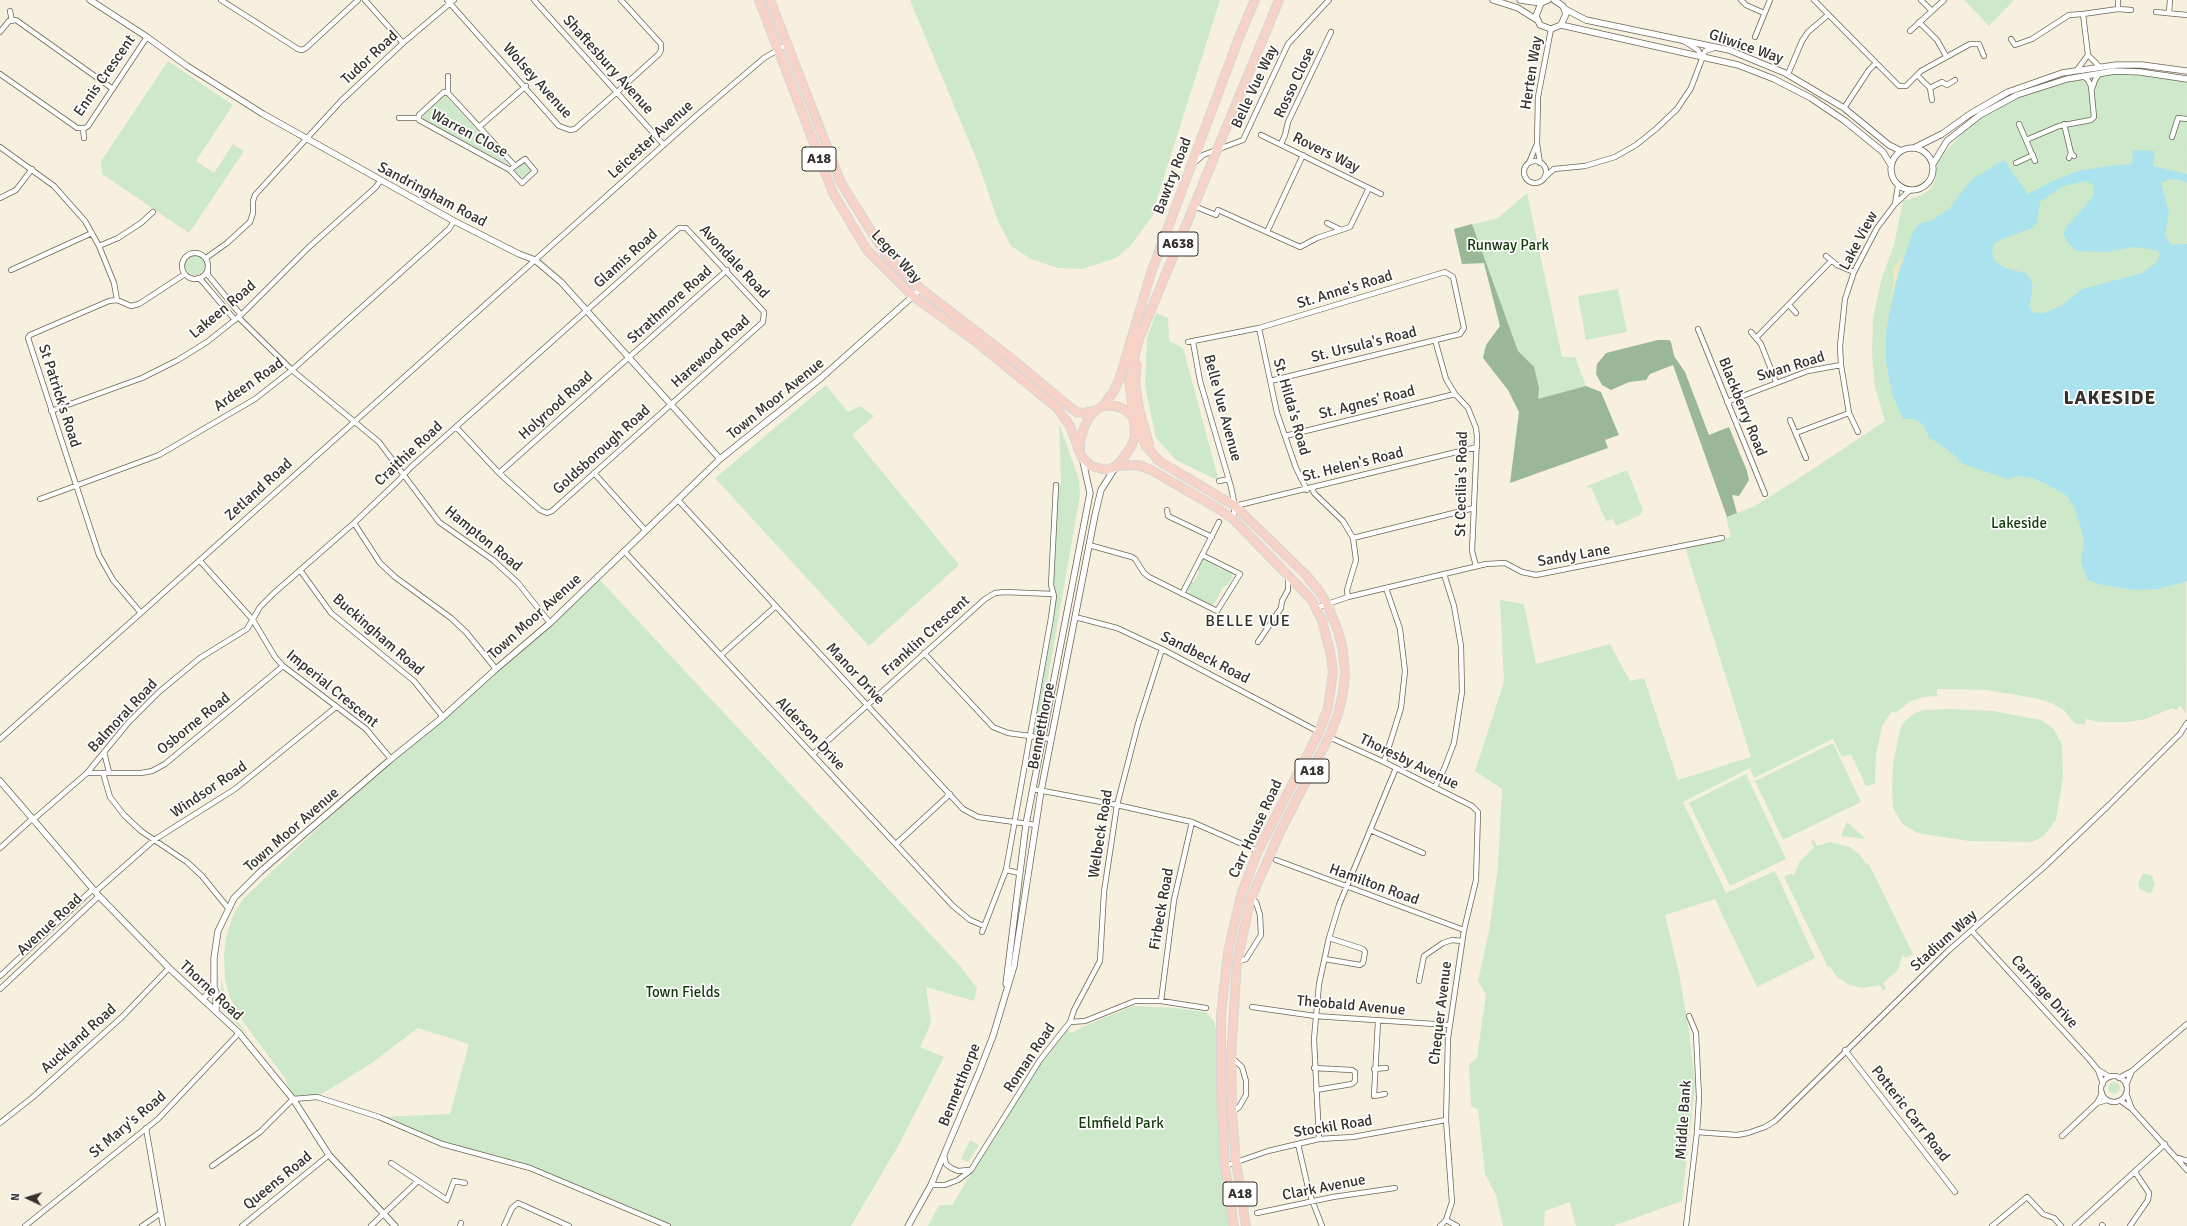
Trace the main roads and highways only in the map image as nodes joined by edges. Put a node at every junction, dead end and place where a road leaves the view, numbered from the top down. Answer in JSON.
{"nodes":[{"id":1,"x":759,"y":0,"type":"edge"},
{"id":2,"x":770,"y":0,"type":"edge"},
{"id":3,"x":1255,"y":0,"type":"edge"},
{"id":4,"x":1280,"y":0,"type":"edge"},
{"id":5,"x":1139,"y":339,"type":"junction"},
{"id":6,"x":1099,"y":408,"type":"junction"},
{"id":7,"x":1134,"y":421,"type":"junction"},
{"id":8,"x":1081,"y":455,"type":"junction"},
{"id":9,"x":1154,"y":456,"type":"junction"},
{"id":10,"x":1116,"y":467,"type":"junction"},
{"id":11,"x":1234,"y":1226,"type":"edge"},
{"id":12,"x":1246,"y":1226,"type":"edge"}],
"edges":[{"from":1,"to":8,"type":"highway","name":"Leger Way","number":"A18"},
{"from":2,"to":6,"type":"highway","name":"Leger Way","number":"A18"},
{"from":3,"to":6,"type":"highway","name":"Bawtry Road","number":"A638"},
{"from":4,"to":5,"type":"highway","name":"Bawtry Road","number":"A638"},
{"from":5,"to":7,"type":"highway","name":"Bawtry Road","number":"A638"},
{"from":5,"to":9,"type":"highway","name":"Bawtry Road"},
{"from":6,"to":7,"type":"highway"},
{"from":6,"to":8,"type":"highway"},
{"from":7,"to":9,"type":"highway","name":"Carr House Road","number":"A18"},
{"from":7,"to":10,"type":"highway"},
{"from":8,"to":10,"type":"highway"},
{"from":9,"to":12,"type":"highway","name":"Carr House Road","number":"A18"},
{"from":10,"to":11,"type":"highway","name":"Carr House Road","number":"A18"}]}
